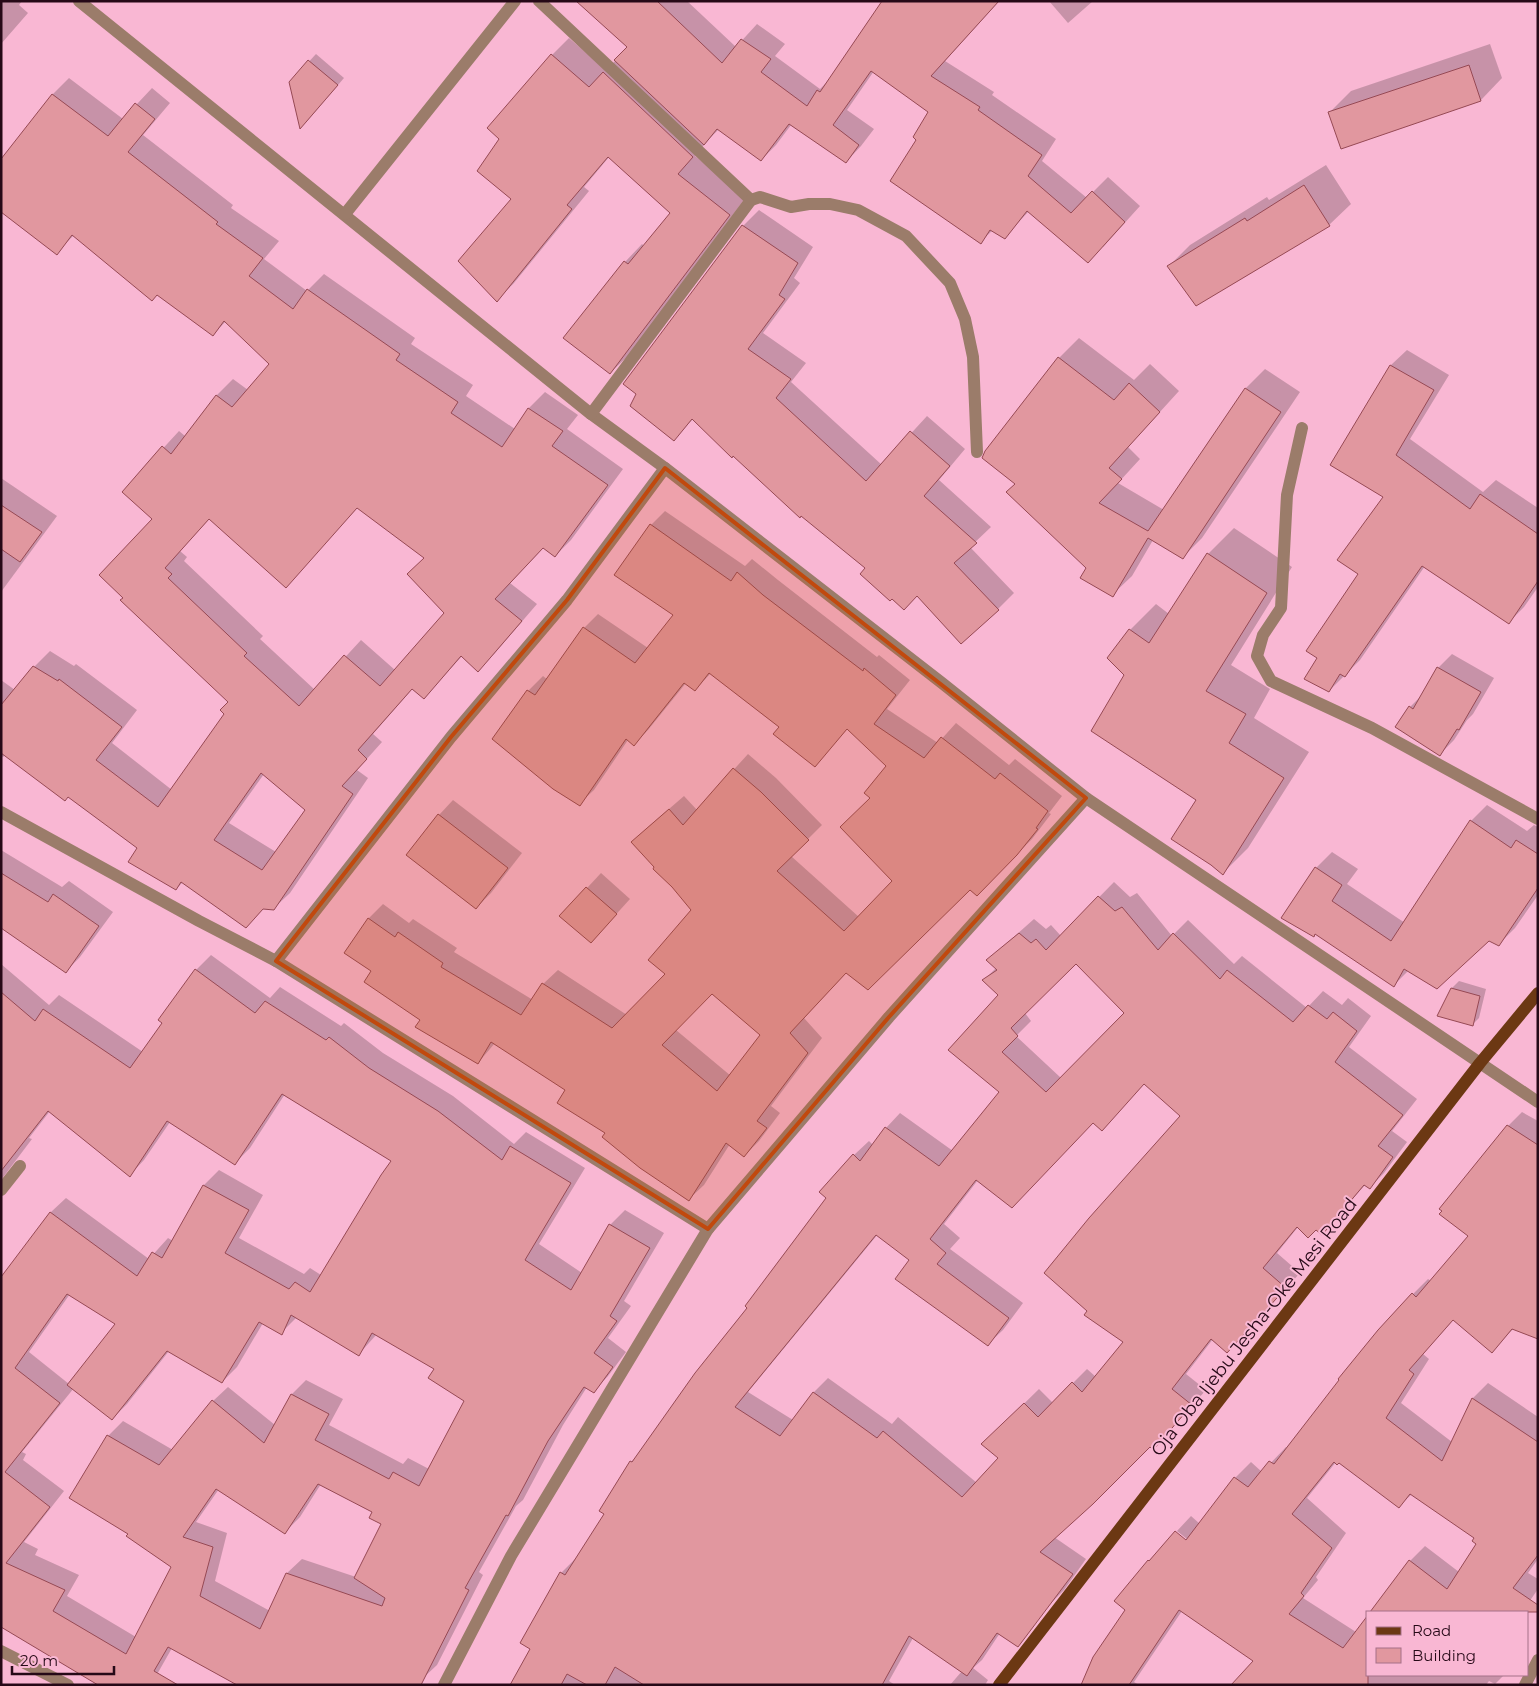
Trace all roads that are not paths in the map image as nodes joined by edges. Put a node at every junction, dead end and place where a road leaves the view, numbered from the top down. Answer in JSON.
{"nodes":[{"id":1,"x":79,"y":1,"type":"edge"},
{"id":2,"x":515,"y":1,"type":"edge"},
{"id":3,"x":539,"y":1,"type":"edge"},
{"id":4,"x":751,"y":200,"type":"junction"},
{"id":5,"x":345,"y":214,"type":"junction"},
{"id":6,"x":592,"y":414,"type":"junction"},
{"id":7,"x":1302,"y":428,"type":"dead end"},
{"id":8,"x":976,"y":452,"type":"dead end"},
{"id":9,"x":665,"y":468,"type":"junction"},
{"id":10,"x":1086,"y":798,"type":"junction"},
{"id":11,"x":1,"y":812,"type":"edge"},
{"id":12,"x":1538,"y":819,"type":"edge"},
{"id":13,"x":276,"y":961,"type":"junction"},
{"id":14,"x":1538,"y":993,"type":"edge"},
{"id":15,"x":1480,"y":1063,"type":"junction"},
{"id":16,"x":1538,"y":1102,"type":"edge"},
{"id":17,"x":20,"y":1166,"type":"dead end"},
{"id":18,"x":1,"y":1190,"type":"edge"},
{"id":19,"x":708,"y":1229,"type":"junction"},
{"id":20,"x":2,"y":1652,"type":"edge"},
{"id":21,"x":1538,"y":1660,"type":"edge"},
{"id":22,"x":68,"y":1685,"type":"edge"},
{"id":23,"x":444,"y":1685,"type":"edge"},
{"id":24,"x":999,"y":1685,"type":"edge"},
{"id":25,"x":1525,"y":1685,"type":"edge"}],
"edges":[{"from":1,"to":5,"type":"street"},
{"from":2,"to":5,"type":"street"},
{"from":3,"to":4,"type":"street"},
{"from":4,"to":6,"type":"street"},
{"from":4,"to":8,"type":"street"},
{"from":5,"to":6,"type":"street"},
{"from":6,"to":9,"type":"street"},
{"from":7,"to":12,"type":"street"},
{"from":9,"to":10,"type":"street"},
{"from":9,"to":13,"type":"street"},
{"from":10,"to":15,"type":"street"},
{"from":10,"to":19,"type":"street"},
{"from":11,"to":13,"type":"street"},
{"from":13,"to":19,"type":"street"},
{"from":14,"to":15,"type":"main road","name":"Oja Oba Ijebu Jesha-Oke Mesi Road"},
{"from":15,"to":16,"type":"street"},
{"from":15,"to":24,"type":"main road","name":"Oja Oba Ijebu Jesha-Oke Mesi Road"},
{"from":17,"to":18,"type":"street"},
{"from":19,"to":23,"type":"street"},
{"from":20,"to":22,"type":"street"},
{"from":21,"to":25,"type":"street"}]}
